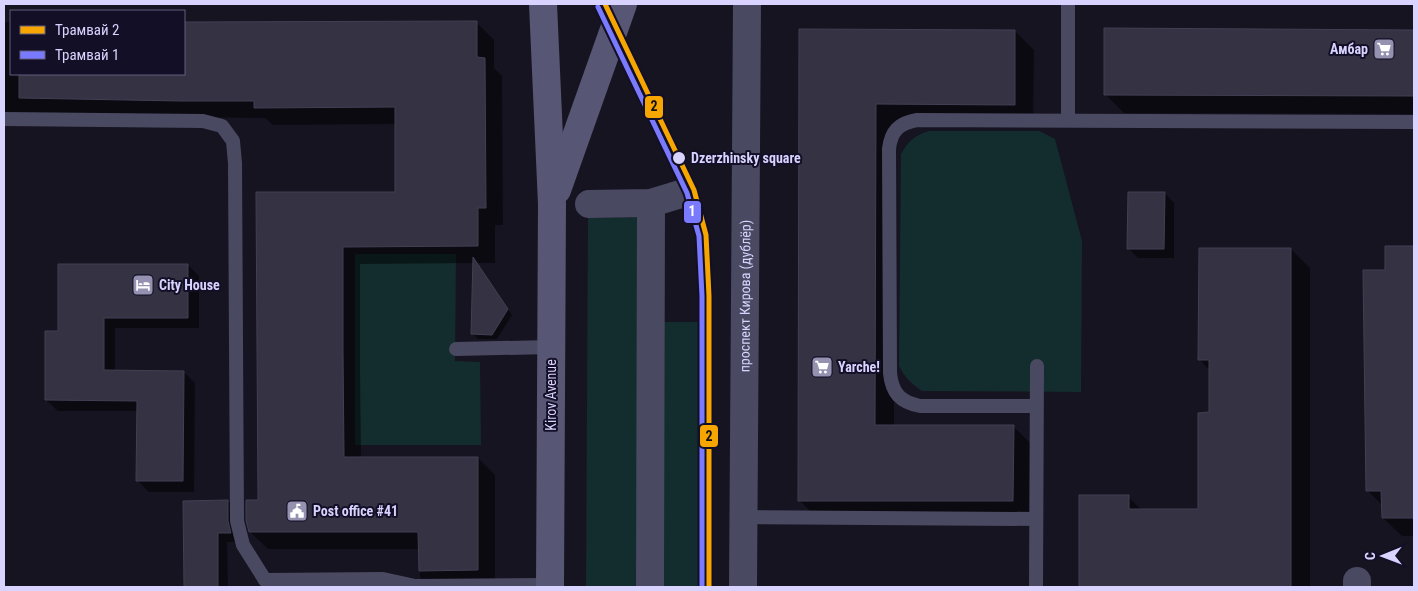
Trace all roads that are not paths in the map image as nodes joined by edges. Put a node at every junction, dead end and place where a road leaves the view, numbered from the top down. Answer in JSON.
{"nodes":[{"id":1,"x":543,"y":4,"type":"edge"},
{"id":2,"x":623,"y":4,"type":"edge"},
{"id":3,"x":747,"y":4,"type":"edge"},
{"id":4,"x":1068,"y":4,"type":"edge"},
{"id":5,"x":4,"y":119,"type":"edge"},
{"id":6,"x":1068,"y":120,"type":"junction"},
{"id":7,"x":1414,"y":122,"type":"edge"},
{"id":8,"x":684,"y":193,"type":"dead end"},
{"id":9,"x":651,"y":203,"type":"junction"},
{"id":10,"x":552,"y":204,"type":"junction"},
{"id":11,"x":589,"y":204,"type":"dead end"},
{"id":12,"x":551,"y":347,"type":"junction"},
{"id":13,"x":456,"y":349,"type":"dead end"},
{"id":14,"x":1037,"y":366,"type":"dead end"},
{"id":15,"x":1036,"y":406,"type":"junction"},
{"id":16,"x":743,"y":517,"type":"junction"},
{"id":17,"x":1036,"y":519,"type":"junction"},
{"id":18,"x":263,"y":583,"type":"edge"},
{"id":19,"x":397,"y":585,"type":"edge"},
{"id":20,"x":550,"y":586,"type":"edge"},
{"id":21,"x":650,"y":587,"type":"edge"},
{"id":22,"x":743,"y":587,"type":"edge"},
{"id":23,"x":1036,"y":587,"type":"edge"}],
"edges":[{"from":1,"to":10,"type":"main road","name":"Kirov Avenue"},
{"from":2,"to":10,"type":"main road","name":"Kirov Avenue"},
{"from":3,"to":16,"type":"street","name":"проспект Кирова (дублёр)"},
{"from":4,"to":6,"type":"lane"},
{"from":5,"to":18,"type":"lane"},
{"from":6,"to":7,"type":"lane"},
{"from":6,"to":15,"type":"lane"},
{"from":8,"to":9,"type":"street"},
{"from":9,"to":11,"type":"street"},
{"from":9,"to":21,"type":"street"},
{"from":10,"to":12,"type":"main road","name":"Kirov Avenue"},
{"from":12,"to":13,"type":"lane"},
{"from":12,"to":20,"type":"main road","name":"Kirov Avenue"},
{"from":14,"to":15,"type":"lane"},
{"from":15,"to":17,"type":"lane"},
{"from":16,"to":17,"type":"lane"},
{"from":16,"to":22,"type":"street","name":"проспект Кирова (дублёр)"},
{"from":17,"to":23,"type":"lane"},
{"from":18,"to":19,"type":"lane"},
{"from":19,"to":20,"type":"lane"}]}
